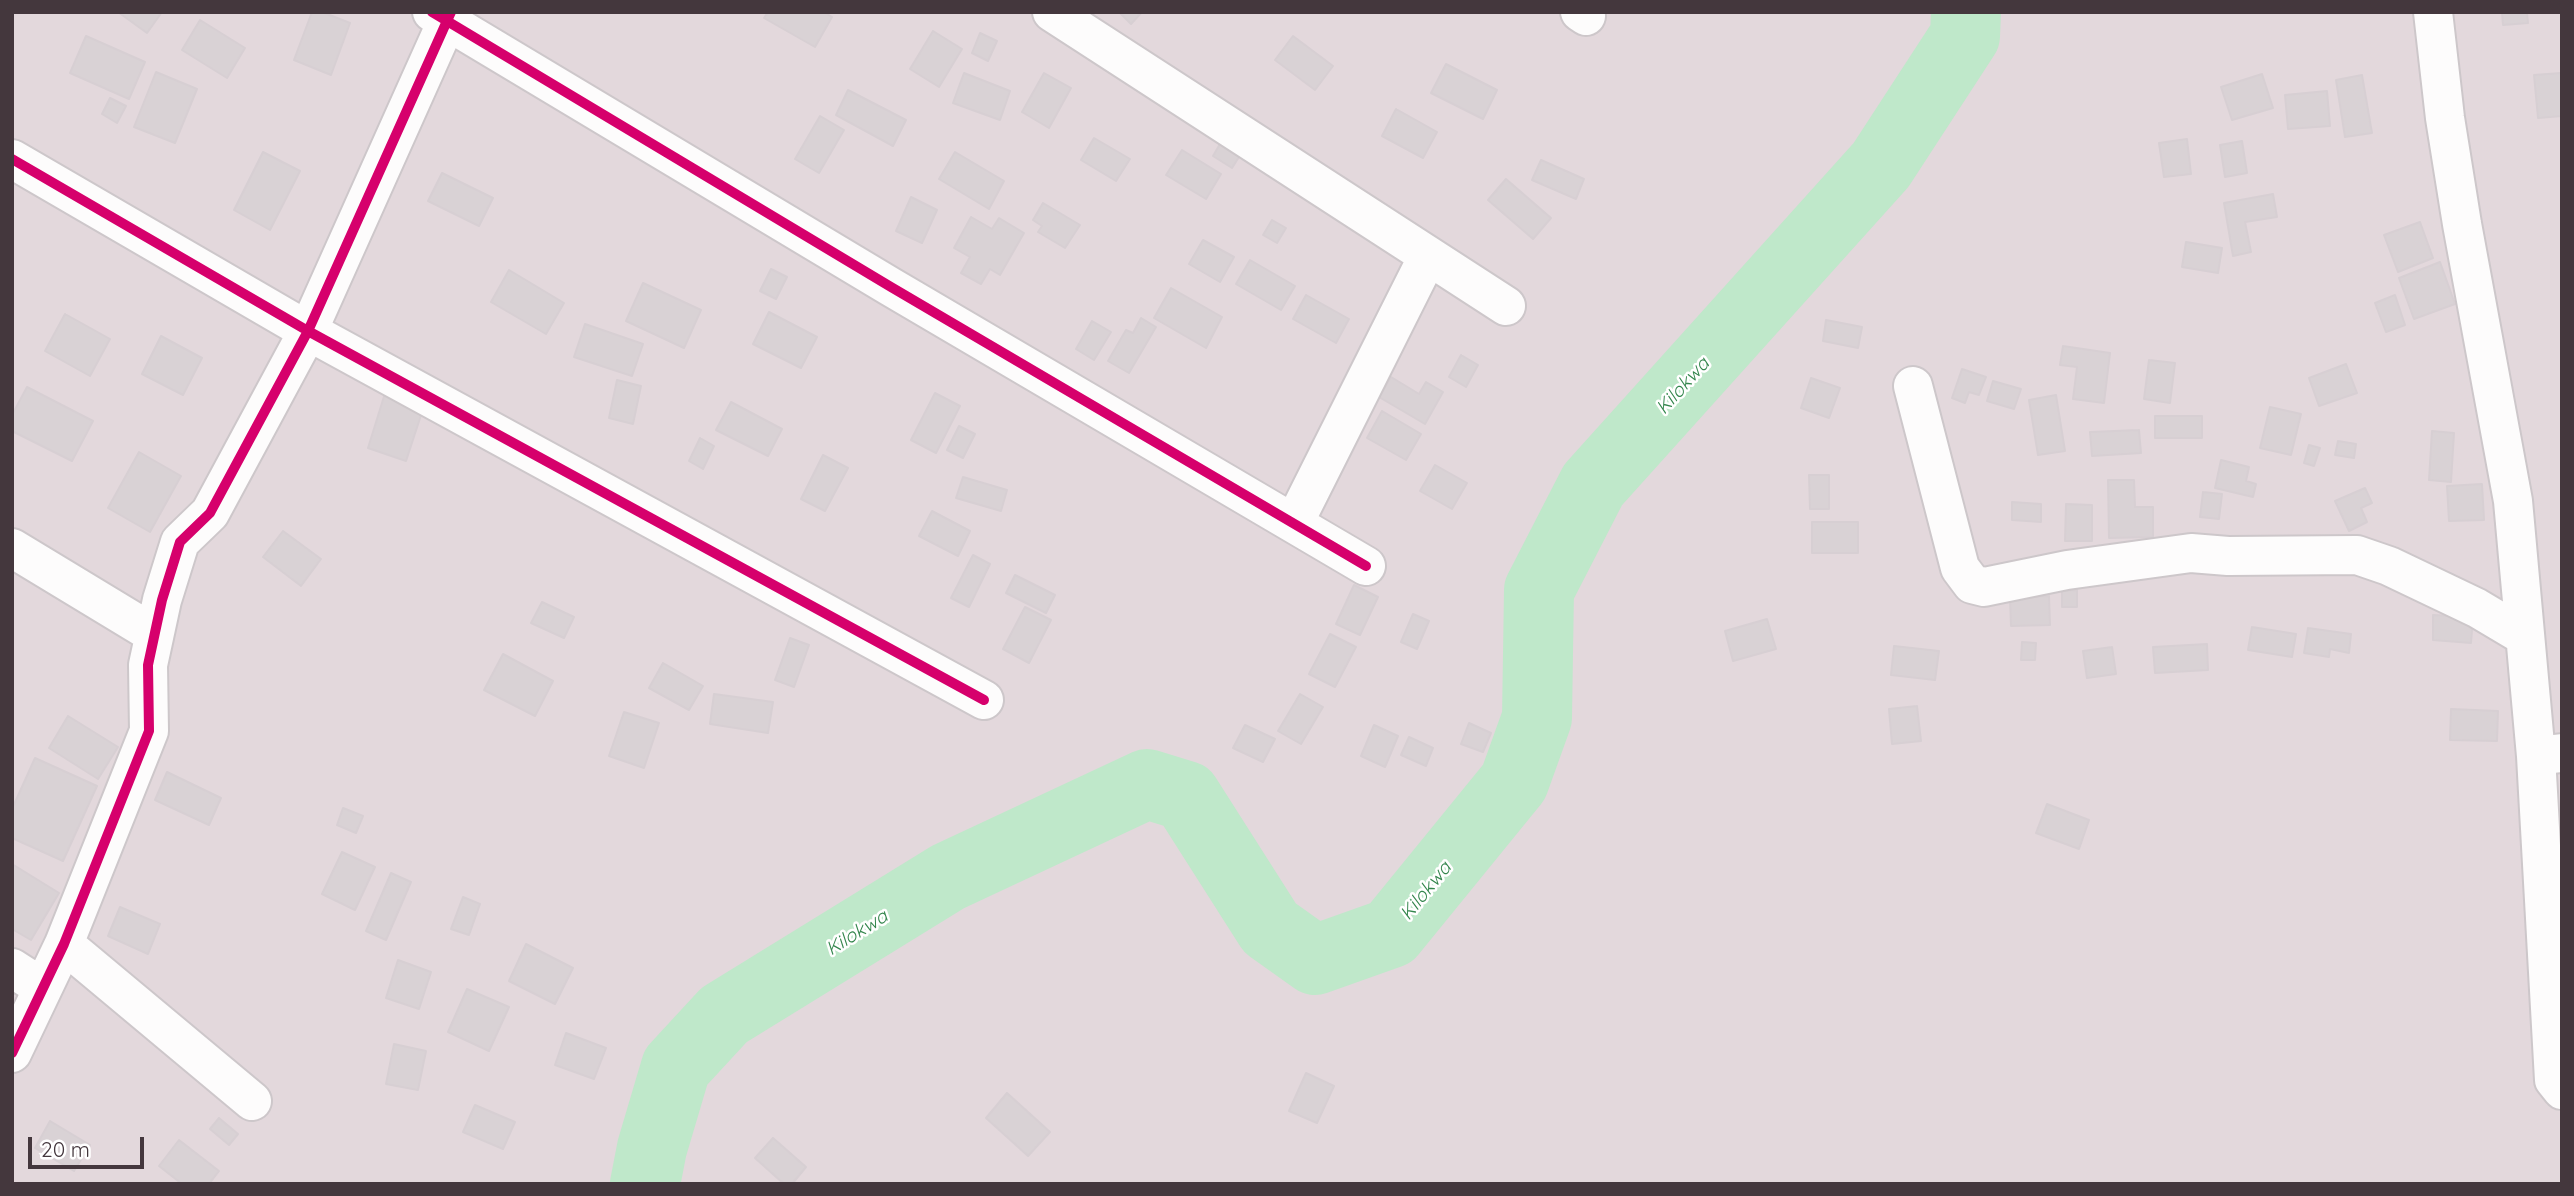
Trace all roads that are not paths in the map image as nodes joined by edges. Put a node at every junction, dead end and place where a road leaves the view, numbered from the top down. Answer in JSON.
{"nodes":[{"id":1,"x":1052,"y":12,"type":"edge"},
{"id":2,"x":2434,"y":12,"type":"edge"},
{"id":3,"x":443,"y":15,"type":"edge"},
{"id":4,"x":12,"y":159,"type":"edge"},
{"id":5,"x":1428,"y":256,"type":"junction"},
{"id":6,"x":1506,"y":306,"type":"dead end"},
{"id":7,"x":308,"y":331,"type":"junction"},
{"id":8,"x":1913,"y":386,"type":"dead end"},
{"id":9,"x":1294,"y":523,"type":"junction"},
{"id":10,"x":12,"y":548,"type":"edge"},
{"id":11,"x":1366,"y":566,"type":"dead end"},
{"id":12,"x":154,"y":634,"type":"junction"},
{"id":13,"x":2524,"y":636,"type":"junction"},
{"id":14,"x":984,"y":700,"type":"dead end"},
{"id":15,"x":2549,"y":754,"type":"edge"},
{"id":16,"x":64,"y":944,"type":"junction"},
{"id":17,"x":28,"y":978,"type":"edge"},
{"id":18,"x":12,"y":1053,"type":"edge"},
{"id":19,"x":2562,"y":1090,"type":"edge"},
{"id":20,"x":252,"y":1101,"type":"dead end"}],
"edges":[{"from":1,"to":5,"type":"street"},
{"from":2,"to":13,"type":"street"},
{"from":3,"to":7,"type":"street"},
{"from":3,"to":9,"type":"street"},
{"from":4,"to":7,"type":"street"},
{"from":5,"to":6,"type":"street"},
{"from":5,"to":9,"type":"street"},
{"from":7,"to":12,"type":"street"},
{"from":7,"to":14,"type":"street"},
{"from":8,"to":13,"type":"street"},
{"from":9,"to":11,"type":"street"},
{"from":10,"to":12,"type":"street"},
{"from":12,"to":16,"type":"street"},
{"from":13,"to":15,"type":"street"},
{"from":15,"to":19,"type":"street"},
{"from":16,"to":17,"type":"street"},
{"from":16,"to":20,"type":"street"},
{"from":17,"to":18,"type":"street"}]}
